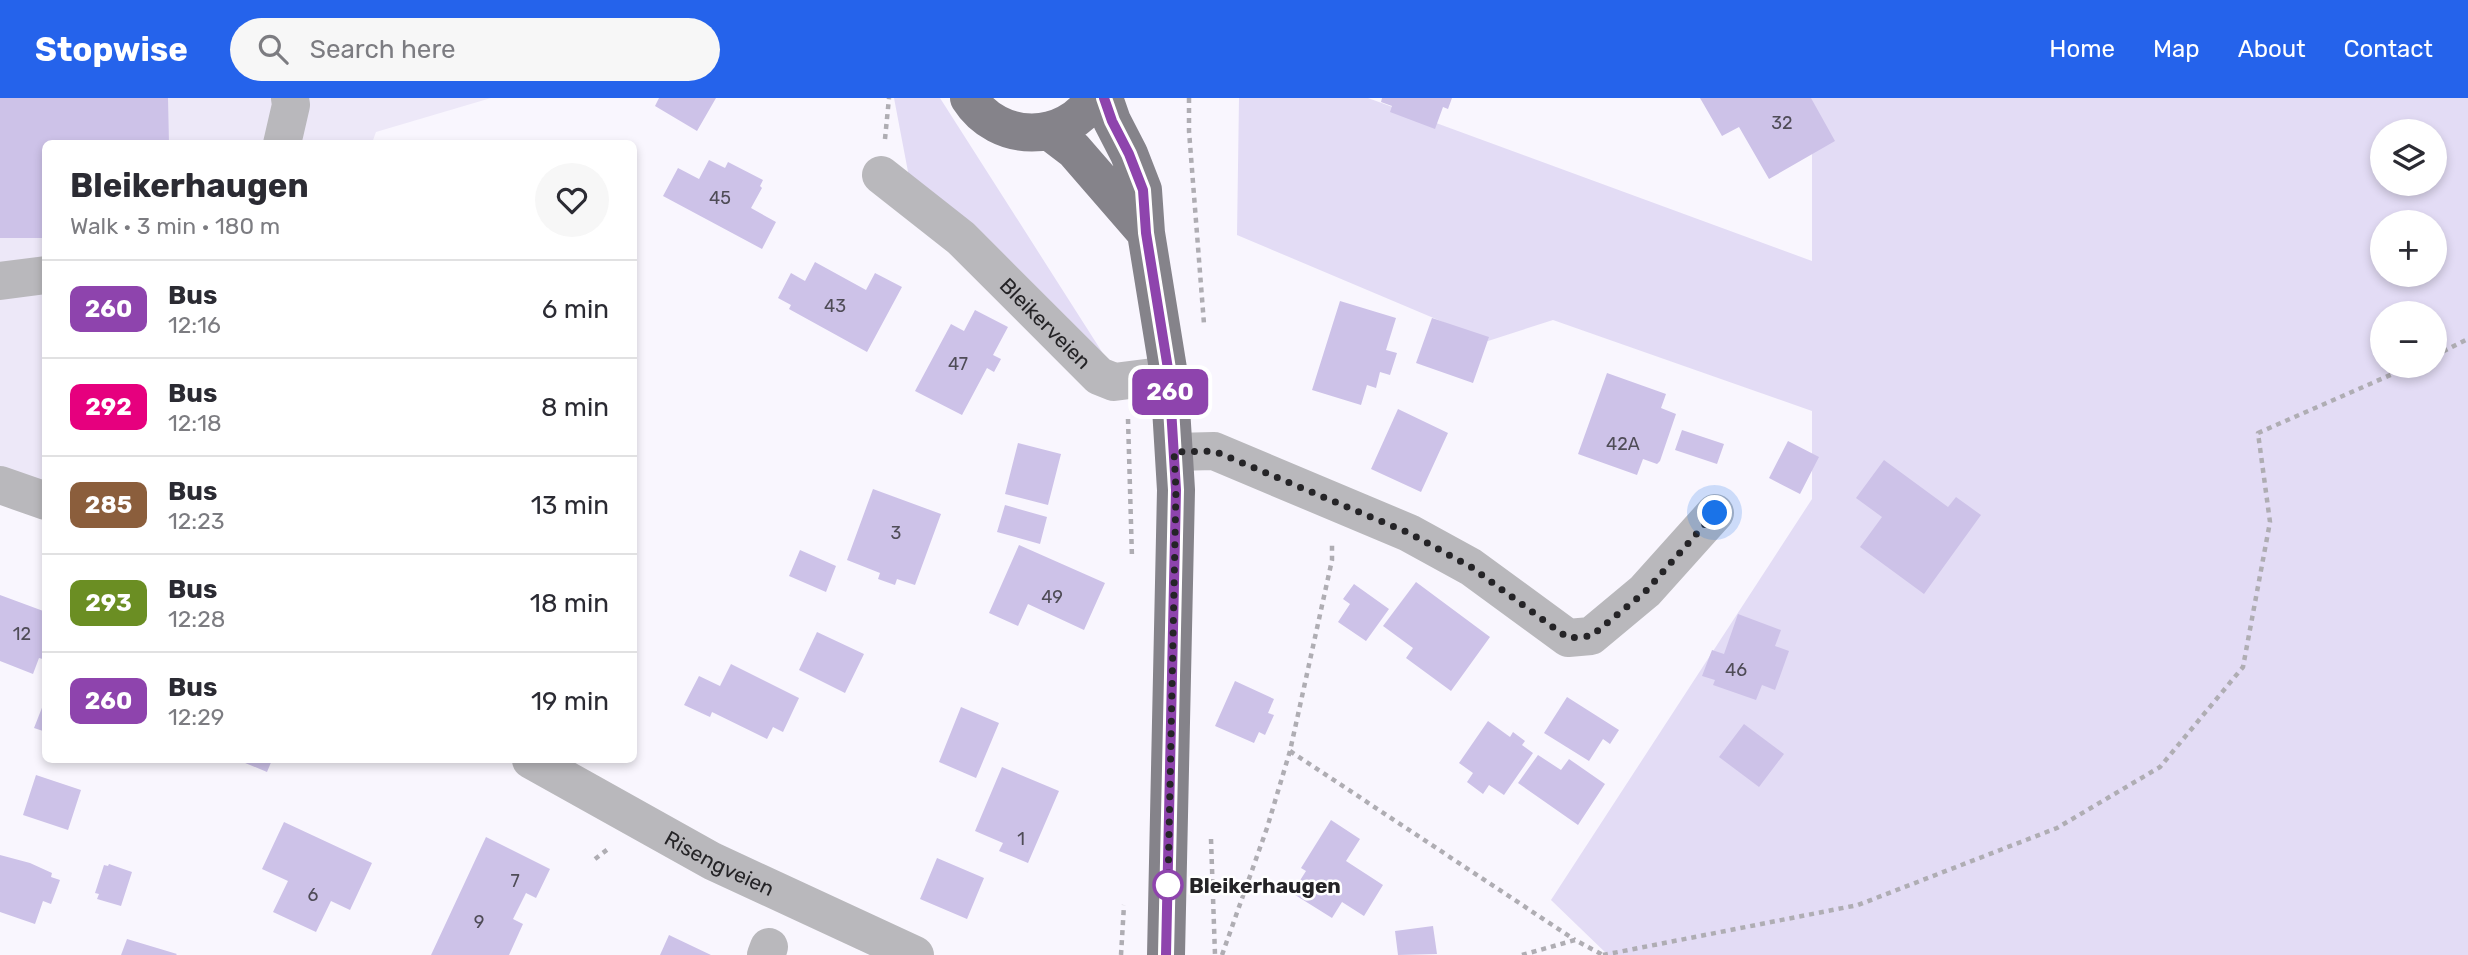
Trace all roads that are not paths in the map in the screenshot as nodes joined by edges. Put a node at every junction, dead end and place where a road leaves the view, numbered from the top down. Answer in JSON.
{"nodes":[{"id":1,"x":290,"y":98,"type":"edge"},
{"id":2,"x":969,"y":98,"type":"edge"},
{"id":3,"x":1094,"y":98,"type":"edge"},
{"id":4,"x":1104,"y":98,"type":"edge"},
{"id":5,"x":1049,"y":131,"type":"junction"},
{"id":6,"x":283,"y":140,"type":"edge"},
{"id":7,"x":881,"y":175,"type":"dead end"},
{"id":8,"x":1146,"y":233,"type":"junction"},
{"id":9,"x":42,"y":276,"type":"edge"},
{"id":10,"x":0,"y":281,"type":"edge"},
{"id":11,"x":1169,"y":375,"type":"junction"},
{"id":12,"x":1174,"y":452,"type":"junction"},
{"id":13,"x":0,"y":485,"type":"edge"},
{"id":14,"x":42,"y":500,"type":"edge"},
{"id":15,"x":1715,"y":513,"type":"dead end"},
{"id":16,"x":536,"y":763,"type":"edge"},
{"id":17,"x":915,"y":955,"type":"edge"},
{"id":18,"x":1166,"y":955,"type":"edge"}],
"edges":[{"from":1,"to":6,"type":"street"},
{"from":2,"to":5,"type":"main road"},
{"from":3,"to":5,"type":"main road"},
{"from":4,"to":8,"type":"main road"},
{"from":5,"to":8,"type":"main road"},
{"from":7,"to":11,"type":"street","name":"Bleikerveien"},
{"from":8,"to":11,"type":"main road"},
{"from":9,"to":10,"type":"street"},
{"from":11,"to":12,"type":"main road"},
{"from":12,"to":15,"type":"street"},
{"from":12,"to":18,"type":"main road"},
{"from":13,"to":14,"type":"street"},
{"from":16,"to":17,"type":"street","name":"Risengveien"}]}
